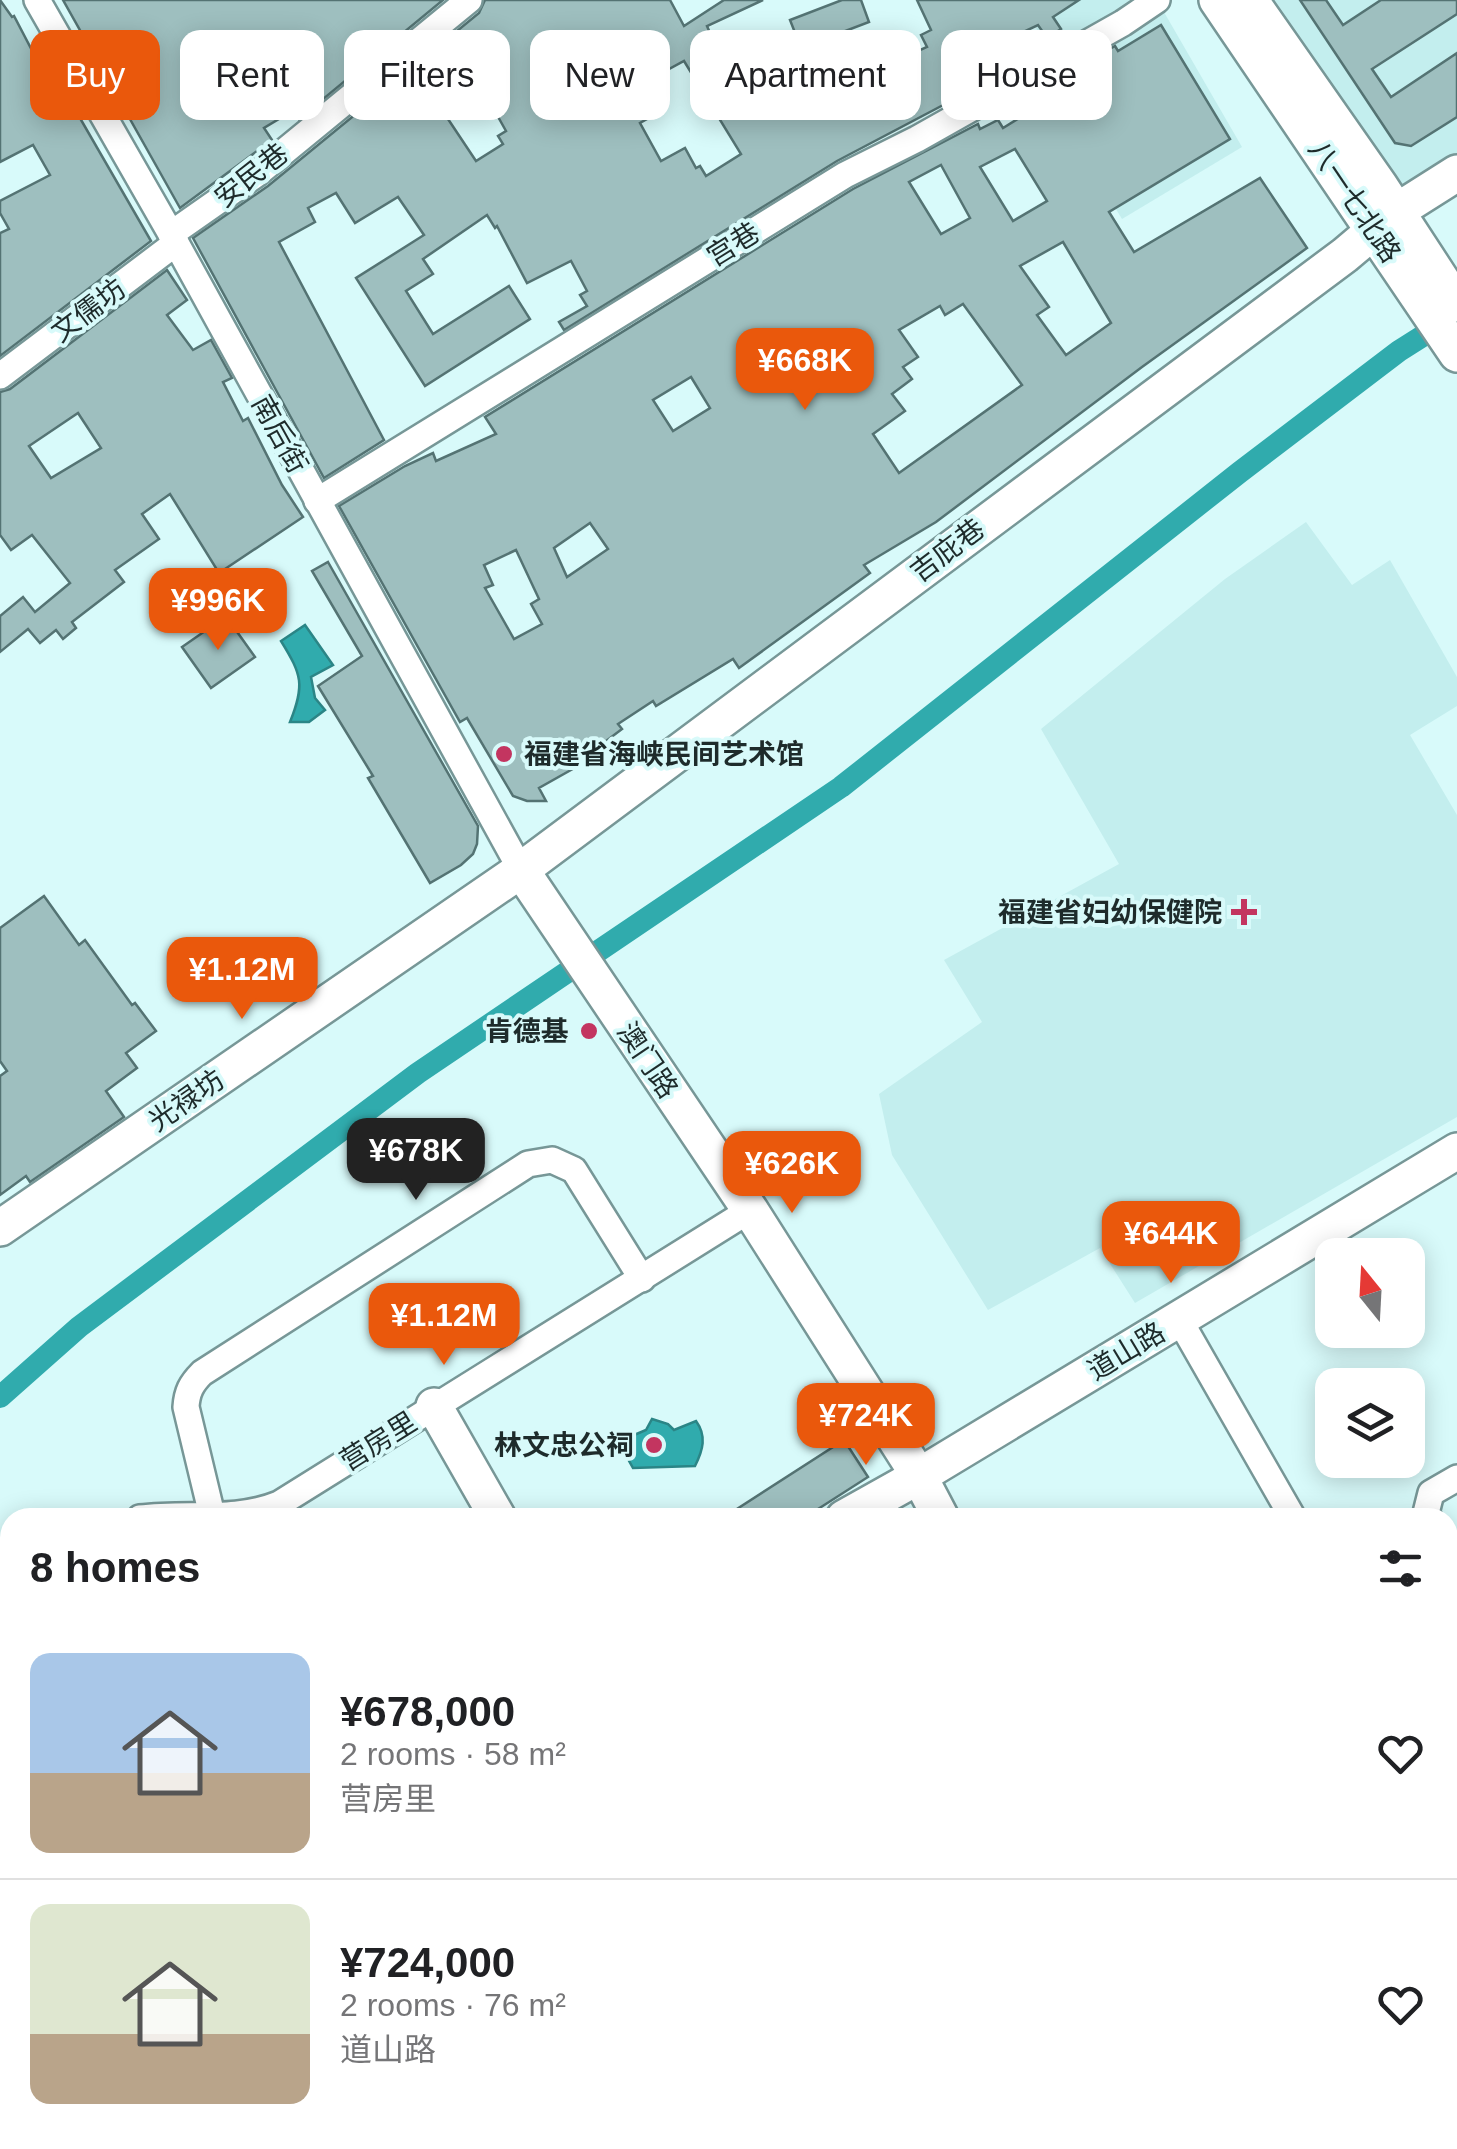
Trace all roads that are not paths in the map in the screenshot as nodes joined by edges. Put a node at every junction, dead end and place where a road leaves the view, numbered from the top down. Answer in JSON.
{"nodes":[{"id":1,"x":38,"y":0,"type":"edge"},
{"id":2,"x":469,"y":0,"type":"edge"},
{"id":3,"x":1157,"y":0,"type":"edge"},
{"id":4,"x":1217,"y":0,"type":"edge"},
{"id":5,"x":1250,"y":0,"type":"edge"},
{"id":6,"x":1457,"y":173,"type":"edge"},
{"id":7,"x":1386,"y":221,"type":"junction"},
{"id":8,"x":173,"y":239,"type":"junction"},
{"id":9,"x":1416,"y":266,"type":"junction"},
{"id":10,"x":1457,"y":304,"type":"edge"},
{"id":11,"x":1457,"y":354,"type":"edge"},
{"id":12,"x":0,"y":376,"type":"edge"},
{"id":13,"x":317,"y":501,"type":"junction"},
{"id":14,"x":520,"y":870,"type":"junction"},
{"id":15,"x":1457,"y":1151,"type":"edge"},
{"id":16,"x":750,"y":1210,"type":"junction"},
{"id":17,"x":0,"y":1228,"type":"edge"},
{"id":18,"x":642,"y":1279,"type":"junction"},
{"id":19,"x":1180,"y":1319,"type":"junction"},
{"id":20,"x":434,"y":1406,"type":"junction"},
{"id":21,"x":920,"y":1476,"type":"junction"},
{"id":22,"x":1457,"y":1478,"type":"edge"},
{"id":23,"x":210,"y":1508,"type":"edge"},
{"id":24,"x":266,"y":1508,"type":"edge"},
{"id":25,"x":492,"y":1508,"type":"edge"},
{"id":26,"x":862,"y":1508,"type":"edge"},
{"id":27,"x":936,"y":1508,"type":"edge"},
{"id":28,"x":1287,"y":1508,"type":"edge"},
{"id":29,"x":1426,"y":1508,"type":"edge"}],
"edges":[{"from":1,"to":8,"type":"street","name":"南后街"},
{"from":2,"to":8,"type":"street","name":"安民巷"},
{"from":3,"to":13,"type":"street","name":"宫巷"},
{"from":4,"to":7,"type":"street","name":"八一七北路"},
{"from":5,"to":7,"type":"street","name":"八一七北路"},
{"from":6,"to":7,"type":"street","name":"吉庇巷"},
{"from":7,"to":9,"type":"street","name":"八一七北路"},
{"from":7,"to":14,"type":"street","name":"吉庇巷"},
{"from":8,"to":12,"type":"street","name":"文儒坊"},
{"from":8,"to":13,"type":"street","name":"南后街"},
{"from":9,"to":10,"type":"street","name":"八一七北路"},
{"from":9,"to":11,"type":"street","name":"八一七北路"},
{"from":13,"to":14,"type":"street","name":"南后街"},
{"from":14,"to":16,"type":"street","name":"澳门路"},
{"from":14,"to":17,"type":"street","name":"光禄坊"},
{"from":15,"to":19,"type":"street","name":"道山路"},
{"from":16,"to":18,"type":"street","name":"营房里"},
{"from":16,"to":21,"type":"street","name":"澳门路"},
{"from":18,"to":20,"type":"street","name":"营房里"},
{"from":18,"to":23,"type":"street"},
{"from":19,"to":21,"type":"street","name":"道山路"},
{"from":19,"to":28,"type":"street"},
{"from":20,"to":24,"type":"street","name":"营房里"},
{"from":20,"to":25,"type":"street"},
{"from":21,"to":26,"type":"street","name":"道山路"},
{"from":21,"to":27,"type":"street","name":"澳门路"},
{"from":22,"to":29,"type":"street"}]}
